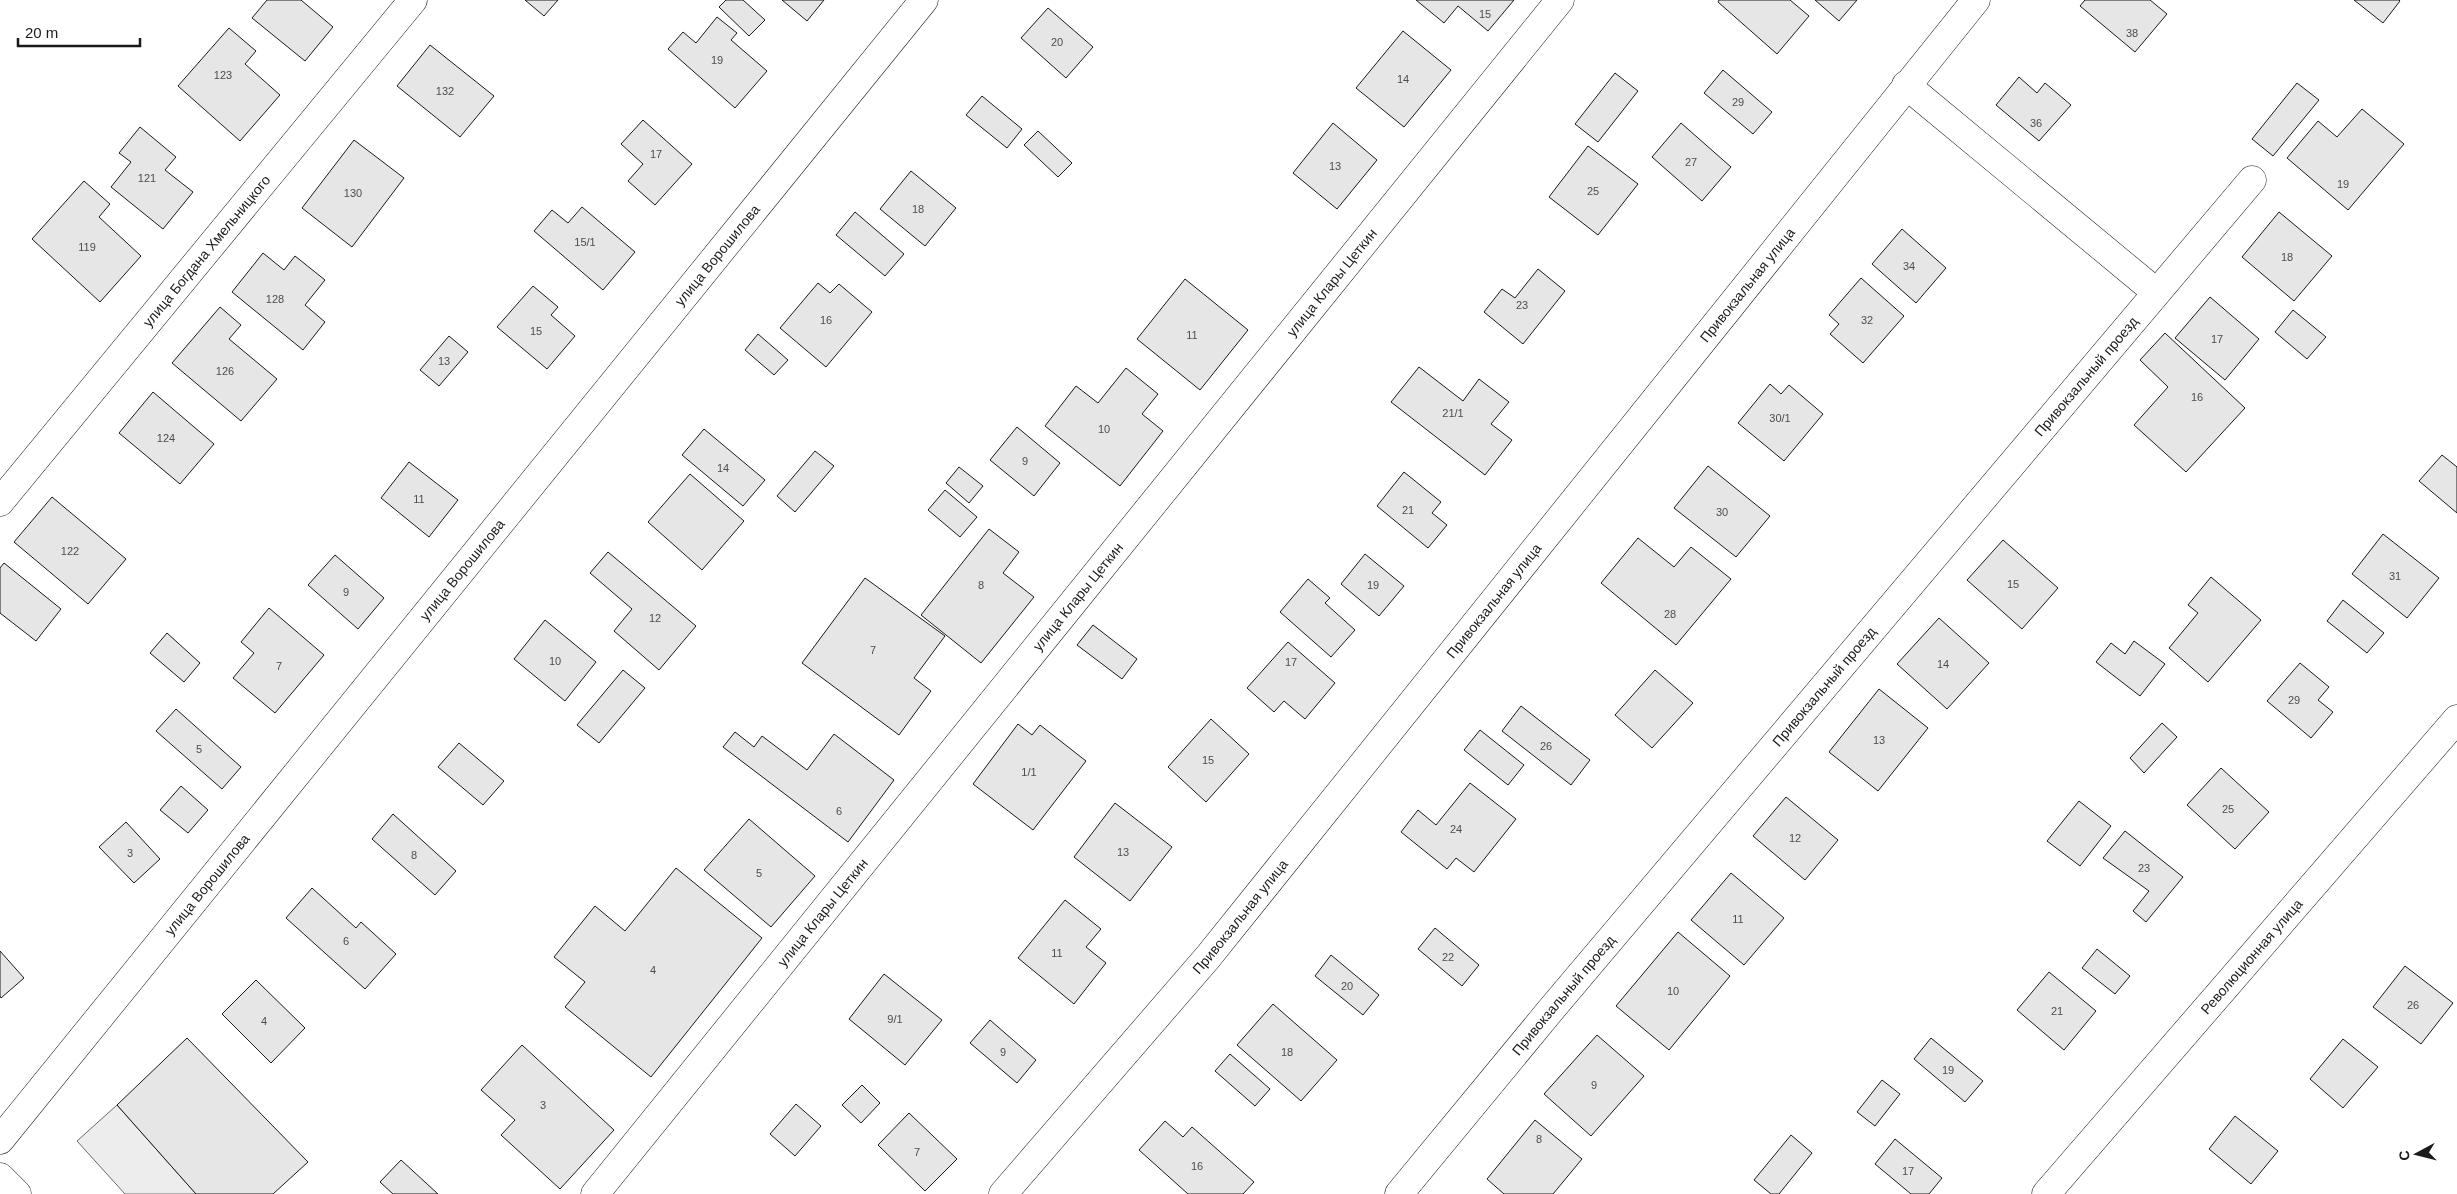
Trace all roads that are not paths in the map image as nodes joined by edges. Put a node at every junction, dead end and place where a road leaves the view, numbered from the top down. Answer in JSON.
{"nodes":[{"id":1,"x":413,"y":0,"type":"edge"},
{"id":2,"x":924,"y":0,"type":"edge"},
{"id":3,"x":1560,"y":0,"type":"edge"},
{"id":4,"x":1976,"y":0,"type":"edge"},
{"id":5,"x":1906,"y":85,"type":"junction"},
{"id":6,"x":2252,"y":180,"type":"dead end"},
{"id":7,"x":2156,"y":292,"type":"junction"},
{"id":8,"x":0,"y":502,"type":"edge"},
{"id":9,"x":2457,"y":719,"type":"edge"},
{"id":10,"x":0,"y":1140,"type":"edge"},
{"id":11,"x":0,"y":1177,"type":"edge"},
{"id":12,"x":17,"y":1194,"type":"edge"},
{"id":13,"x":595,"y":1194,"type":"edge"},
{"id":14,"x":1003,"y":1194,"type":"edge"},
{"id":15,"x":1399,"y":1194,"type":"edge"},
{"id":16,"x":2046,"y":1194,"type":"edge"}],
"edges":[{"from":1,"to":8,"type":"street","name":"улица Богдана Хмельницкого"},
{"from":2,"to":10,"type":"street","name":"улица Ворошилова"},
{"from":3,"to":13,"type":"street","name":"улица Клары Цеткин"},
{"from":4,"to":5,"type":"street","name":"Привокзальная улица"},
{"from":5,"to":7,"type":"street"},
{"from":5,"to":14,"type":"street","name":"Привокзальная улица"},
{"from":6,"to":7,"type":"street","name":"Привокзальный проезд"},
{"from":7,"to":15,"type":"street","name":"Привокзальный проезд"},
{"from":9,"to":16,"type":"street","name":"Революционная улица"},
{"from":11,"to":12,"type":"street"}]}
